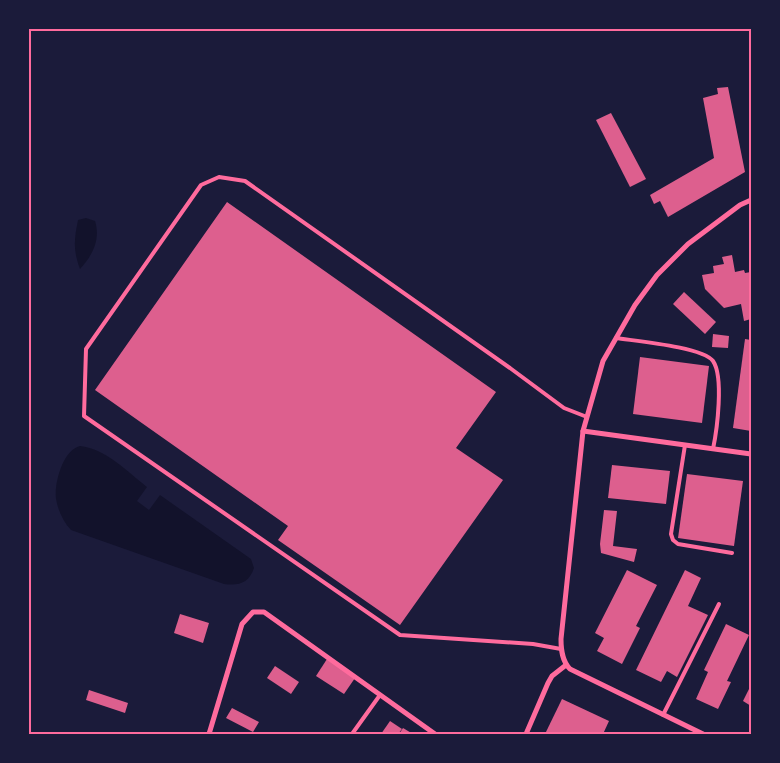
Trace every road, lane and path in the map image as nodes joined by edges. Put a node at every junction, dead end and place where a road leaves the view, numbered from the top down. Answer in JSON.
{"nodes":[{"id":1,"x":751,"y":200,"type":"edge"},
{"id":2,"x":616,"y":338,"type":"junction"},
{"id":3,"x":587,"y":417,"type":"junction"},
{"id":4,"x":583,"y":431,"type":"junction"},
{"id":5,"x":685,"y":445,"type":"junction"},
{"id":6,"x":713,"y":449,"type":"junction"},
{"id":7,"x":751,"y":454,"type":"edge"},
{"id":8,"x":732,"y":553,"type":"dead end"},
{"id":9,"x":719,"y":604,"type":"dead end"},
{"id":10,"x":561,"y":649,"type":"junction"},
{"id":11,"x":566,"y":665,"type":"junction"},
{"id":12,"x":380,"y":695,"type":"junction"},
{"id":13,"x":663,"y":715,"type":"junction"},
{"id":14,"x":209,"y":734,"type":"edge"},
{"id":15,"x":352,"y":734,"type":"edge"},
{"id":16,"x":435,"y":734,"type":"edge"},
{"id":17,"x":526,"y":734,"type":"edge"},
{"id":18,"x":703,"y":734,"type":"edge"}],
"edges":[{"from":1,"to":2,"type":"street"},
{"from":2,"to":3,"type":"street"},
{"from":2,"to":6,"type":"lane"},
{"from":3,"to":4,"type":"street"},
{"from":3,"to":10,"type":"lane"},
{"from":4,"to":5,"type":"street"},
{"from":4,"to":10,"type":"street"},
{"from":5,"to":6,"type":"street"},
{"from":5,"to":8,"type":"lane"},
{"from":6,"to":7,"type":"street"},
{"from":9,"to":13,"type":"lane"},
{"from":10,"to":11,"type":"street"},
{"from":11,"to":13,"type":"street"},
{"from":11,"to":17,"type":"street"},
{"from":12,"to":14,"type":"street"},
{"from":12,"to":15,"type":"lane"},
{"from":12,"to":16,"type":"street"},
{"from":13,"to":18,"type":"street"}]}
